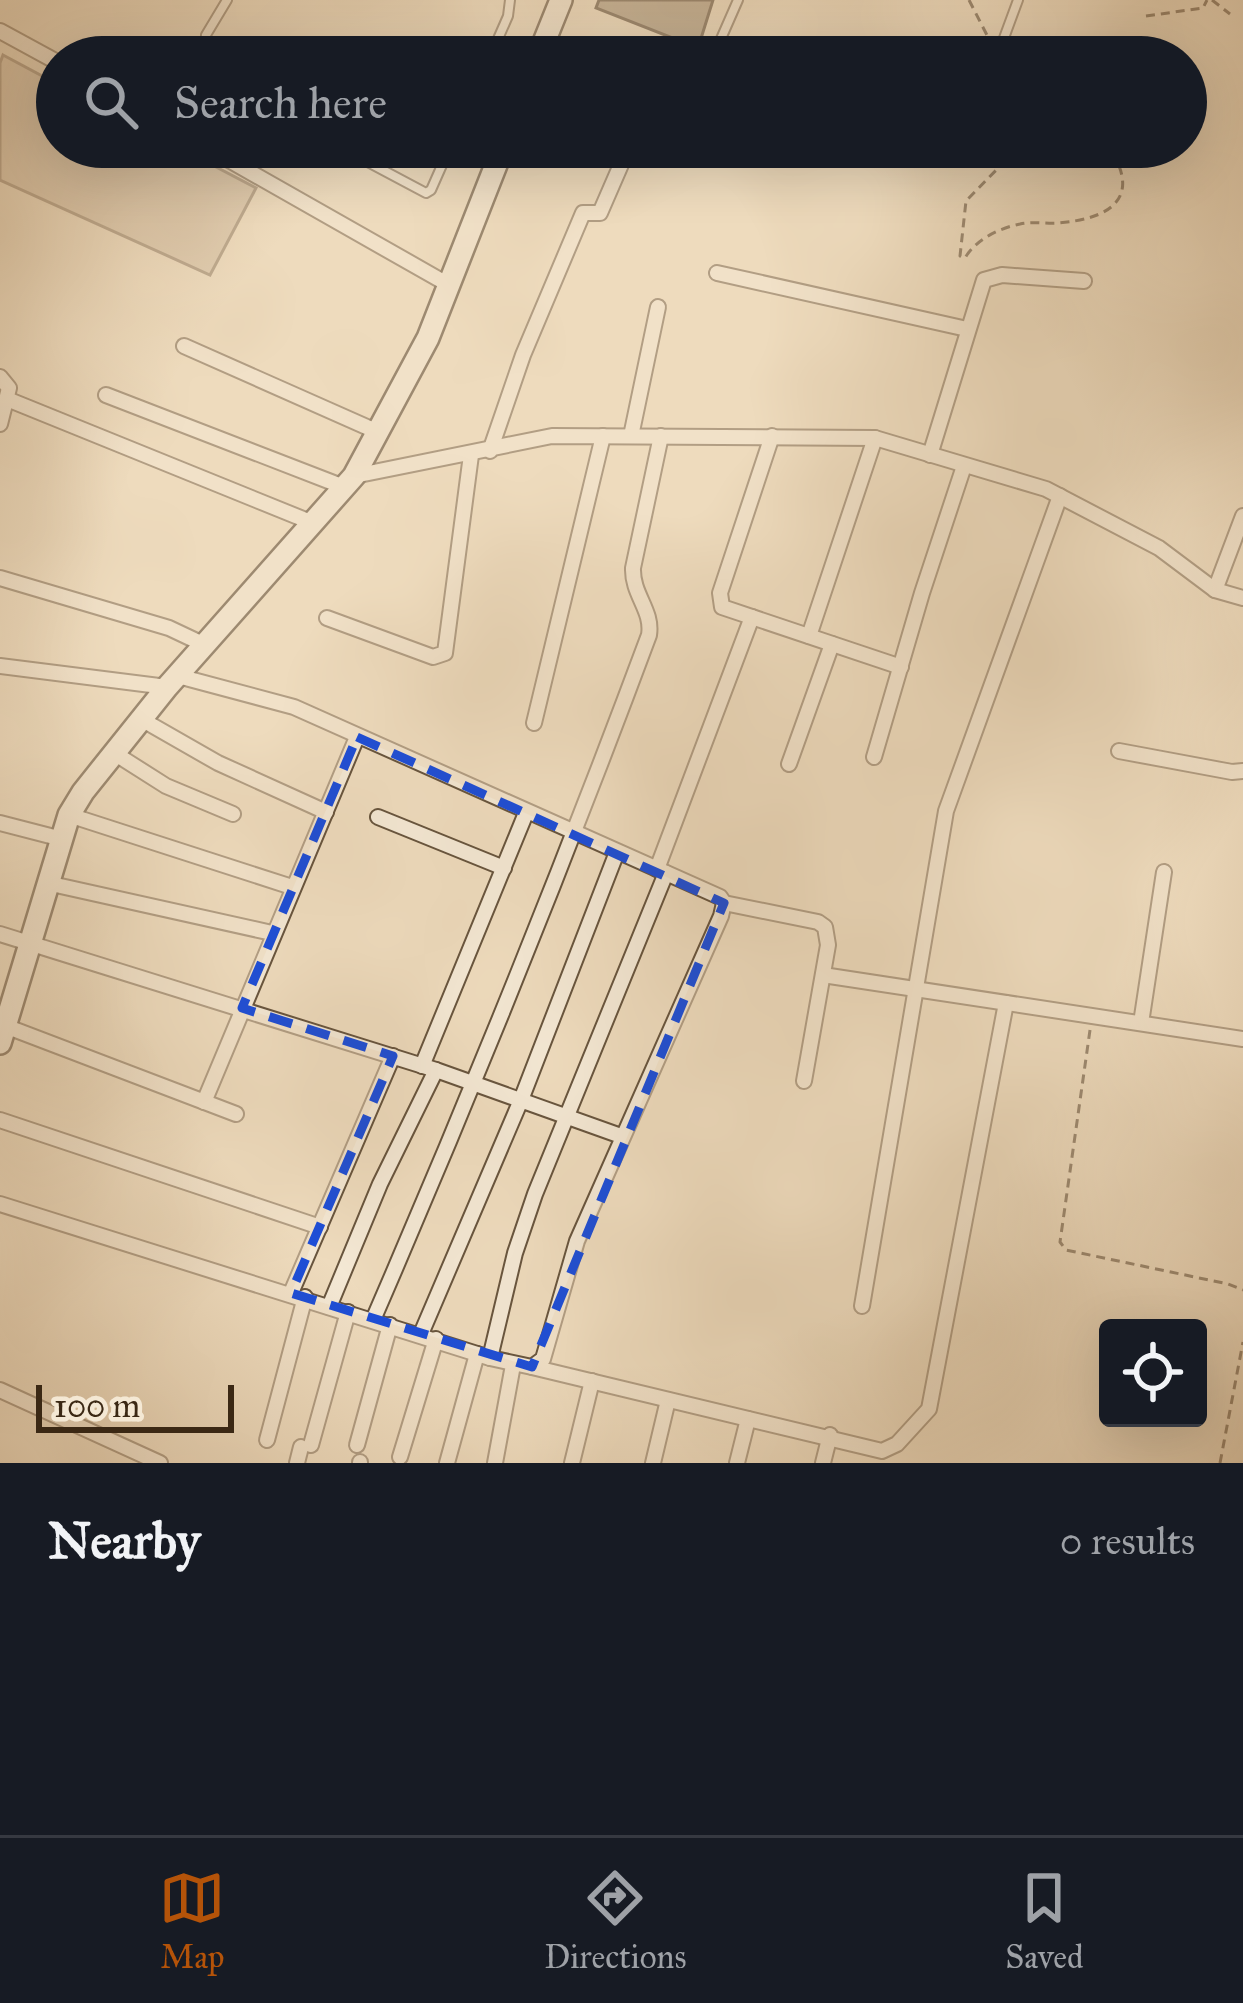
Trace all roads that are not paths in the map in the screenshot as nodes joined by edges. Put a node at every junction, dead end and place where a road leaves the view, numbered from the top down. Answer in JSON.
{"nodes":[{"id":1,"x":227,"y":0,"type":"edge"},
{"id":2,"x":510,"y":0,"type":"edge"},
{"id":3,"x":561,"y":0,"type":"edge"},
{"id":4,"x":738,"y":0,"type":"edge"},
{"id":5,"x":1018,"y":0,"type":"edge"},
{"id":6,"x":0,"y":31,"type":"edge"},
{"id":7,"x":206,"y":35,"type":"dead end"},
{"id":8,"x":499,"y":36,"type":"edge"},
{"id":9,"x":546,"y":36,"type":"edge"},
{"id":10,"x":722,"y":36,"type":"edge"},
{"id":11,"x":1004,"y":36,"type":"edge"},
{"id":12,"x":36,"y":51,"type":"edge"},
{"id":13,"x":243,"y":168,"type":"edge"},
{"id":14,"x":379,"y":168,"type":"edge"},
{"id":15,"x":441,"y":168,"type":"edge"},
{"id":16,"x":495,"y":168,"type":"edge"},
{"id":17,"x":620,"y":168,"type":"edge"},
{"id":18,"x":717,"y":273,"type":"dead end"},
{"id":19,"x":1084,"y":280,"type":"dead end"},
{"id":20,"x":449,"y":284,"type":"junction"},
{"id":21,"x":658,"y":307,"type":"dead end"},
{"id":22,"x":967,"y":329,"type":"junction"},
{"id":23,"x":184,"y":346,"type":"dead end"},
{"id":24,"x":0,"y":377,"type":"edge"},
{"id":25,"x":106,"y":395,"type":"dead end"},
{"id":26,"x":8,"y":399,"type":"junction"},
{"id":27,"x":0,"y":424,"type":"edge"},
{"id":28,"x":378,"y":432,"type":"junction"},
{"id":29,"x":603,"y":436,"type":"junction"},
{"id":30,"x":631,"y":436,"type":"junction"},
{"id":31,"x":661,"y":436,"type":"junction"},
{"id":32,"x":772,"y":436,"type":"junction"},
{"id":33,"x":875,"y":438,"type":"junction"},
{"id":34,"x":490,"y":451,"type":"junction"},
{"id":35,"x":471,"y":455,"type":"junction"},
{"id":36,"x":930,"y":455,"type":"junction"},
{"id":37,"x":964,"y":466,"type":"junction"},
{"id":38,"x":349,"y":482,"type":"junction"},
{"id":39,"x":1060,"y":496,"type":"junction"},
{"id":40,"x":1243,"y":516,"type":"edge"},
{"id":41,"x":313,"y":523,"type":"junction"},
{"id":42,"x":0,"y":578,"type":"edge"},
{"id":43,"x":1215,"y":590,"type":"junction"},
{"id":44,"x":1243,"y":598,"type":"edge"},
{"id":45,"x":752,"y":617,"type":"junction"},
{"id":46,"x":326,"y":618,"type":"dead end"},
{"id":47,"x":809,"y":636,"type":"junction"},
{"id":48,"x":832,"y":644,"type":"junction"},
{"id":49,"x":206,"y":645,"type":"junction"},
{"id":50,"x":0,"y":666,"type":"edge"},
{"id":51,"x":901,"y":667,"type":"junction"},
{"id":52,"x":172,"y":681,"type":"junction"},
{"id":53,"x":141,"y":719,"type":"junction"},
{"id":54,"x":534,"y":723,"type":"dead end"},
{"id":55,"x":357,"y":737,"type":"junction"},
{"id":56,"x":1119,"y":751,"type":"dead end"},
{"id":57,"x":114,"y":754,"type":"junction"},
{"id":58,"x":874,"y":757,"type":"dead end"},
{"id":59,"x":789,"y":764,"type":"dead end"},
{"id":60,"x":1243,"y":771,"type":"edge"},
{"id":61,"x":326,"y":812,"type":"junction"},
{"id":62,"x":526,"y":813,"type":"junction"},
{"id":63,"x":69,"y":814,"type":"junction"},
{"id":64,"x":232,"y":814,"type":"dead end"},
{"id":65,"x":378,"y":818,"type":"dead end"},
{"id":66,"x":0,"y":823,"type":"edge"},
{"id":67,"x":575,"y":834,"type":"junction"},
{"id":68,"x":62,"y":839,"type":"junction"},
{"id":69,"x":617,"y":852,"type":"junction"},
{"id":70,"x":504,"y":868,"type":"junction"},
{"id":71,"x":662,"y":871,"type":"junction"},
{"id":72,"x":1164,"y":872,"type":"dead end"},
{"id":73,"x":47,"y":883,"type":"junction"},
{"id":74,"x":292,"y":887,"type":"junction"},
{"id":75,"x":724,"y":903,"type":"junction"},
{"id":76,"x":0,"y":934,"type":"edge"},
{"id":77,"x":272,"y":934,"type":"junction"},
{"id":78,"x":29,"y":942,"type":"junction"},
{"id":79,"x":823,"y":975,"type":"junction"},
{"id":80,"x":916,"y":989,"type":"junction"},
{"id":81,"x":1006,"y":1003,"type":"junction"},
{"id":82,"x":242,"y":1008,"type":"junction"},
{"id":83,"x":1141,"y":1023,"type":"junction"},
{"id":84,"x":1,"y":1031,"type":"edge"},
{"id":85,"x":1243,"y":1039,"type":"edge"},
{"id":86,"x":394,"y":1056,"type":"junction"},
{"id":87,"x":429,"y":1068,"type":"junction"},
{"id":88,"x":804,"y":1081,"type":"dead end"},
{"id":89,"x":475,"y":1084,"type":"junction"},
{"id":90,"x":521,"y":1100,"type":"junction"},
{"id":91,"x":204,"y":1102,"type":"junction"},
{"id":92,"x":236,"y":1114,"type":"dead end"},
{"id":93,"x":569,"y":1118,"type":"junction"},
{"id":94,"x":0,"y":1120,"type":"edge"},
{"id":95,"x":621,"y":1136,"type":"junction"},
{"id":96,"x":0,"y":1204,"type":"edge"},
{"id":97,"x":320,"y":1227,"type":"junction"},
{"id":98,"x":298,"y":1295,"type":"junction"},
{"id":99,"x":862,"y":1306,"type":"dead end"},
{"id":100,"x":329,"y":1307,"type":"junction"},
{"id":101,"x":348,"y":1312,"type":"junction"},
{"id":102,"x":373,"y":1320,"type":"junction"},
{"id":103,"x":390,"y":1325,"type":"junction"},
{"id":104,"x":429,"y":1337,"type":"junction"},
{"id":105,"x":483,"y":1356,"type":"junction"},
{"id":106,"x":513,"y":1365,"type":"junction"},
{"id":107,"x":532,"y":1367,"type":"junction"},
{"id":108,"x":592,"y":1382,"type":"junction"},
{"id":109,"x":0,"y":1390,"type":"edge"},
{"id":110,"x":668,"y":1400,"type":"junction"},
{"id":111,"x":748,"y":1418,"type":"junction"},
{"id":112,"x":830,"y":1437,"type":"junction"},
{"id":113,"x":267,"y":1441,"type":"dead end"},
{"id":114,"x":357,"y":1445,"type":"dead end"},
{"id":115,"x":303,"y":1452,"type":"edge"},
{"id":116,"x":400,"y":1457,"type":"dead end"},
{"id":117,"x":160,"y":1463,"type":"edge"},
{"id":118,"x":447,"y":1463,"type":"edge"},
{"id":119,"x":494,"y":1463,"type":"edge"},
{"id":120,"x":572,"y":1463,"type":"edge"},
{"id":121,"x":653,"y":1463,"type":"edge"},
{"id":122,"x":737,"y":1463,"type":"edge"},
{"id":123,"x":824,"y":1463,"type":"edge"}],
"edges":[{"from":1,"to":7,"type":"lane"},
{"from":2,"to":8,"type":"lane"},
{"from":3,"to":9,"type":"street"},
{"from":4,"to":10,"type":"lane"},
{"from":5,"to":11,"type":"lane"},
{"from":6,"to":12,"type":"street"},
{"from":13,"to":20,"type":"street"},
{"from":14,"to":15,"type":"lane"},
{"from":16,"to":20,"type":"street"},
{"from":17,"to":34,"type":"street"},
{"from":18,"to":22,"type":"street"},
{"from":19,"to":22,"type":"street"},
{"from":20,"to":28,"type":"street"},
{"from":21,"to":30,"type":"street"},
{"from":22,"to":36,"type":"street"},
{"from":23,"to":28,"type":"street"},
{"from":24,"to":26,"type":"street"},
{"from":25,"to":38,"type":"street"},
{"from":26,"to":27,"type":"street"},
{"from":26,"to":41,"type":"street"},
{"from":28,"to":38,"type":"street"},
{"from":29,"to":30,"type":"street"},
{"from":29,"to":34,"type":"street"},
{"from":29,"to":54,"type":"street"},
{"from":30,"to":31,"type":"street"},
{"from":31,"to":32,"type":"street"},
{"from":31,"to":67,"type":"street"},
{"from":32,"to":33,"type":"street"},
{"from":32,"to":45,"type":"street"},
{"from":33,"to":36,"type":"street"},
{"from":33,"to":47,"type":"street"},
{"from":34,"to":35,"type":"street"},
{"from":35,"to":38,"type":"street"},
{"from":35,"to":46,"type":"street"},
{"from":36,"to":37,"type":"street"},
{"from":37,"to":39,"type":"street"},
{"from":37,"to":51,"type":"street"},
{"from":38,"to":41,"type":"street"},
{"from":39,"to":43,"type":"street"},
{"from":39,"to":80,"type":"street"},
{"from":40,"to":43,"type":"street"},
{"from":41,"to":49,"type":"street"},
{"from":42,"to":49,"type":"street"},
{"from":43,"to":44,"type":"street"},
{"from":45,"to":47,"type":"street"},
{"from":45,"to":71,"type":"street"},
{"from":47,"to":48,"type":"street"},
{"from":48,"to":51,"type":"street"},
{"from":48,"to":59,"type":"street"},
{"from":49,"to":52,"type":"street"},
{"from":50,"to":52,"type":"street"},
{"from":51,"to":58,"type":"street"},
{"from":52,"to":53,"type":"street"},
{"from":52,"to":55,"type":"street"},
{"from":53,"to":57,"type":"street"},
{"from":53,"to":61,"type":"street"},
{"from":55,"to":61,"type":"street"},
{"from":55,"to":62,"type":"street"},
{"from":56,"to":60,"type":"street"},
{"from":57,"to":63,"type":"street"},
{"from":57,"to":64,"type":"street"},
{"from":61,"to":74,"type":"street"},
{"from":62,"to":67,"type":"street"},
{"from":62,"to":70,"type":"street"},
{"from":63,"to":68,"type":"street"},
{"from":63,"to":74,"type":"street"},
{"from":65,"to":70,"type":"street"},
{"from":66,"to":68,"type":"street"},
{"from":67,"to":69,"type":"street"},
{"from":67,"to":89,"type":"street"},
{"from":68,"to":73,"type":"street"},
{"from":69,"to":71,"type":"street"},
{"from":69,"to":90,"type":"street"},
{"from":70,"to":87,"type":"street"},
{"from":71,"to":75,"type":"street"},
{"from":71,"to":93,"type":"street"},
{"from":72,"to":83,"type":"street"},
{"from":73,"to":77,"type":"street"},
{"from":73,"to":78,"type":"street"},
{"from":74,"to":77,"type":"street"},
{"from":75,"to":79,"type":"street"},
{"from":75,"to":95,"type":"street"},
{"from":76,"to":78,"type":"street"},
{"from":77,"to":82,"type":"street"},
{"from":78,"to":82,"type":"street"},
{"from":78,"to":84,"type":"street"},
{"from":79,"to":80,"type":"street"},
{"from":79,"to":88,"type":"street"},
{"from":80,"to":81,"type":"street"},
{"from":80,"to":99,"type":"street"},
{"from":81,"to":83,"type":"street"},
{"from":81,"to":112,"type":"street"},
{"from":82,"to":86,"type":"street"},
{"from":82,"to":91,"type":"street"},
{"from":83,"to":85,"type":"street"},
{"from":84,"to":91,"type":"street"},
{"from":86,"to":87,"type":"street"},
{"from":86,"to":97,"type":"street"},
{"from":87,"to":89,"type":"street"},
{"from":87,"to":100,"type":"street"},
{"from":89,"to":90,"type":"street"},
{"from":89,"to":102,"type":"street"},
{"from":90,"to":93,"type":"street"},
{"from":90,"to":104,"type":"street"},
{"from":91,"to":92,"type":"street"},
{"from":93,"to":95,"type":"street"},
{"from":93,"to":105,"type":"street"},
{"from":94,"to":97,"type":"street"},
{"from":95,"to":107,"type":"street"},
{"from":96,"to":98,"type":"street"},
{"from":97,"to":98,"type":"street"},
{"from":98,"to":100,"type":"street"},
{"from":98,"to":113,"type":"street"},
{"from":100,"to":101,"type":"street"},
{"from":101,"to":102,"type":"street"},
{"from":101,"to":115,"type":"street"},
{"from":102,"to":103,"type":"street"},
{"from":103,"to":104,"type":"street"},
{"from":103,"to":114,"type":"street"},
{"from":104,"to":105,"type":"street"},
{"from":104,"to":116,"type":"street"},
{"from":105,"to":106,"type":"street"},
{"from":105,"to":118,"type":"street"},
{"from":106,"to":107,"type":"street"},
{"from":106,"to":119,"type":"street"},
{"from":107,"to":108,"type":"street"},
{"from":108,"to":110,"type":"street"},
{"from":108,"to":120,"type":"street"},
{"from":109,"to":117,"type":"street"},
{"from":110,"to":111,"type":"street"},
{"from":110,"to":121,"type":"street"},
{"from":111,"to":112,"type":"street"},
{"from":111,"to":122,"type":"street"},
{"from":112,"to":123,"type":"street"}]}
